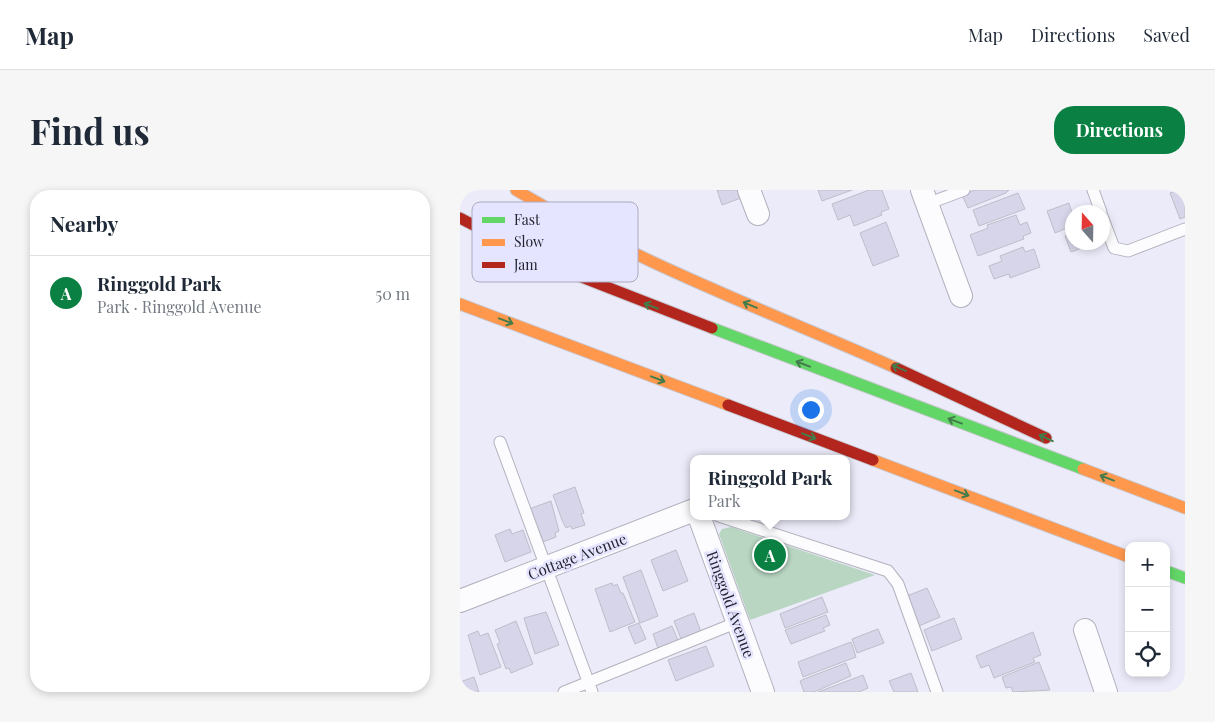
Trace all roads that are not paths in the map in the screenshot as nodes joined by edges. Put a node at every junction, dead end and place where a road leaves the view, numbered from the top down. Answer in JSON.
{"nodes":[{"id":1,"x":516,"y":190,"type":"edge"},
{"id":2,"x":749,"y":190,"type":"edge"},
{"id":3,"x":964,"y":190,"type":"edge"},
{"id":4,"x":1093,"y":190,"type":"edge"},
{"id":5,"x":924,"y":197,"type":"edge"},
{"id":6,"x":534,"y":202,"type":"edge"},
{"id":7,"x":1098,"y":205,"type":"edge"},
{"id":8,"x":758,"y":214,"type":"dead end"},
{"id":9,"x":460,"y":218,"type":"edge"},
{"id":10,"x":472,"y":224,"type":"edge"},
{"id":11,"x":1185,"y":229,"type":"edge"},
{"id":12,"x":1110,"y":237,"type":"edge"},
{"id":13,"x":638,"y":257,"type":"edge"},
{"id":14,"x":590,"y":282,"type":"edge"},
{"id":15,"x":961,"y":296,"type":"dead end"},
{"id":16,"x":460,"y":304,"type":"edge"},
{"id":17,"x":500,"y":442,"type":"dead end"},
{"id":18,"x":1061,"y":445,"type":"dead end"},
{"id":19,"x":1096,"y":462,"type":"dead end"},
{"id":20,"x":1185,"y":504,"type":"edge"},
{"id":21,"x":1185,"y":508,"type":"edge"},
{"id":22,"x":690,"y":512,"type":"edge"},
{"id":23,"x":700,"y":520,"type":"edge"},
{"id":24,"x":731,"y":520,"type":"edge"},
{"id":25,"x":1125,"y":555,"type":"edge"},
{"id":26,"x":545,"y":568,"type":"junction"},
{"id":27,"x":1170,"y":572,"type":"edge"},
{"id":28,"x":1185,"y":578,"type":"edge"},
{"id":29,"x":460,"y":601,"type":"edge"},
{"id":30,"x":738,"y":622,"type":"junction"},
{"id":31,"x":1084,"y":630,"type":"dead end"},
{"id":32,"x":590,"y":687,"type":"edge"},
{"id":33,"x":564,"y":692,"type":"edge"},
{"id":34,"x":763,"y":692,"type":"edge"},
{"id":35,"x":937,"y":692,"type":"edge"},
{"id":36,"x":1106,"y":692,"type":"edge"}],
"edges":[{"from":6,"to":1,"type":"highway","one_way":true},
{"from":2,"to":8,"type":"street"},
{"from":3,"to":5,"type":"lane"},
{"from":4,"to":7,"type":"lane"},
{"from":5,"to":15,"type":"street"},
{"from":10,"to":9,"type":"highway","one_way":true},
{"from":11,"to":12,"type":"lane"},
{"from":18,"to":13,"type":"highway","one_way":true},
{"from":21,"to":14,"type":"highway","one_way":true},
{"from":16,"to":25,"type":"highway","one_way":true},
{"from":17,"to":26,"type":"lane"},
{"from":19,"to":20,"type":"highway"},
{"from":22,"to":26,"type":"street","name":"Cottage Avenue"},
{"from":23,"to":30,"type":"street","name":"Ringgold Avenue"},
{"from":24,"to":35,"type":"lane"},
{"from":26,"to":29,"type":"street","name":"Cottage Avenue"},
{"from":26,"to":32,"type":"lane"},
{"from":27,"to":28,"type":"highway"},
{"from":30,"to":32,"type":"lane"},
{"from":30,"to":34,"type":"street","name":"Ringgold Avenue"},
{"from":31,"to":36,"type":"street"},
{"from":32,"to":33,"type":"lane"}]}
